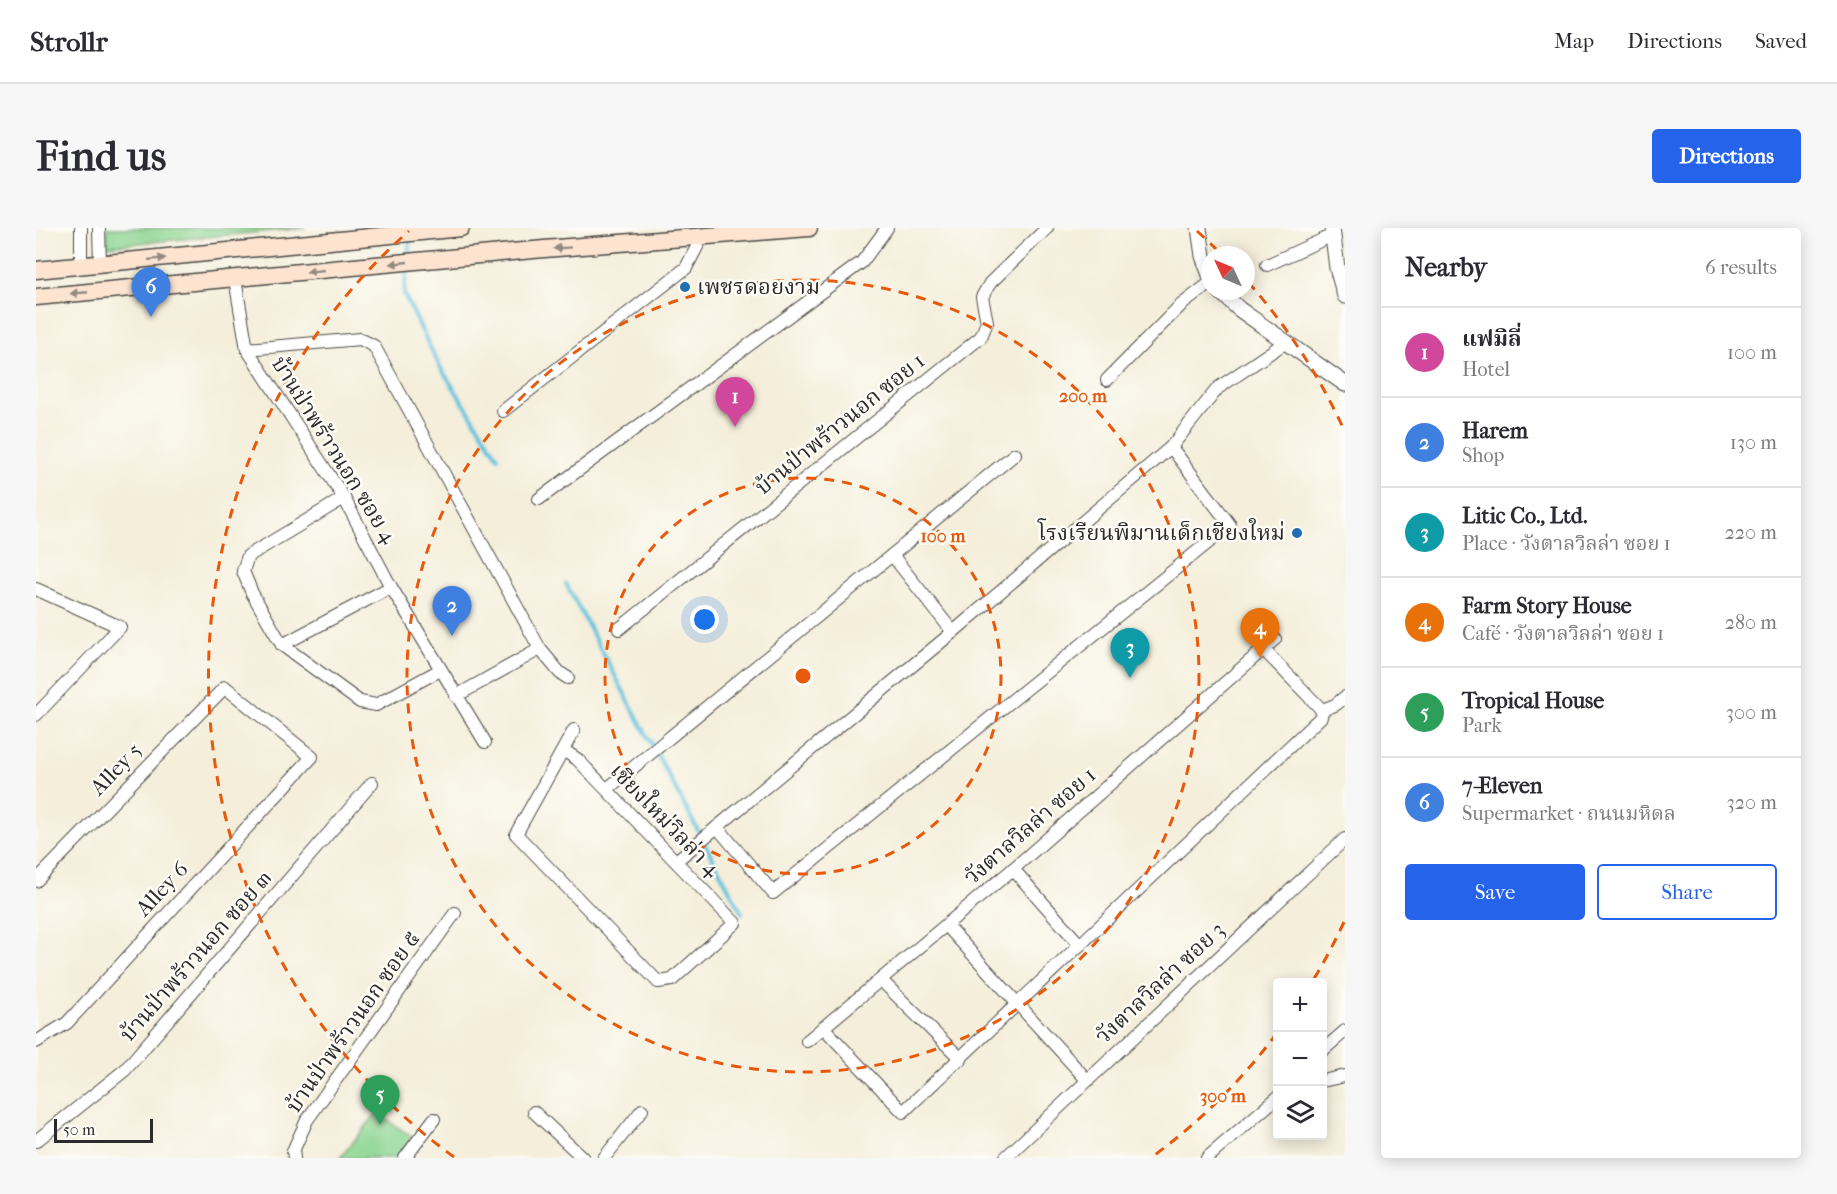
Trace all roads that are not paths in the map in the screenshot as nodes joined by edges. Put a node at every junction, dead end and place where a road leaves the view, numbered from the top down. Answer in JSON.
{"nodes":[{"id":1,"x":81,"y":228,"type":"edge"},
{"id":2,"x":99,"y":228,"type":"edge"},
{"id":3,"x":460,"y":228,"type":"edge"},
{"id":4,"x":809,"y":228,"type":"edge"},
{"id":5,"x":887,"y":228,"type":"edge"},
{"id":6,"x":1047,"y":228,"type":"edge"},
{"id":7,"x":1199,"y":228,"type":"edge"},
{"id":8,"x":1333,"y":231,"type":"edge"},
{"id":9,"x":702,"y":237,"type":"junction"},
{"id":10,"x":1202,"y":246,"type":"edge"},
{"id":11,"x":100,"y":264,"type":"junction"},
{"id":12,"x":1266,"y":265,"type":"dead end"},
{"id":13,"x":81,"y":266,"type":"junction"},
{"id":14,"x":36,"y":270,"type":"edge"},
{"id":15,"x":235,"y":279,"type":"junction"},
{"id":16,"x":1201,"y":290,"type":"edge"},
{"id":17,"x":1345,"y":296,"type":"edge"},
{"id":18,"x":36,"y":297,"type":"edge"},
{"id":19,"x":1230,"y":300,"type":"edge"},
{"id":20,"x":1286,"y":342,"type":"junction"},
{"id":21,"x":247,"y":349,"type":"junction"},
{"id":22,"x":1107,"y":380,"type":"dead end"},
{"id":23,"x":1345,"y":384,"type":"edge"},
{"id":24,"x":503,"y":411,"type":"dead end"},
{"id":25,"x":1171,"y":447,"type":"junction"},
{"id":26,"x":1015,"y":454,"type":"dead end"},
{"id":27,"x":344,"y":498,"type":"junction"},
{"id":28,"x":538,"y":499,"type":"dead end"},
{"id":29,"x":892,"y":555,"type":"junction"},
{"id":30,"x":391,"y":587,"type":"junction"},
{"id":31,"x":36,"y":589,"type":"edge"},
{"id":32,"x":619,"y":629,"type":"dead end"},
{"id":33,"x":953,"y":632,"type":"junction"},
{"id":34,"x":1275,"y":639,"type":"dead end"},
{"id":35,"x":282,"y":645,"type":"junction"},
{"id":36,"x":540,"y":649,"type":"junction"},
{"id":37,"x":1264,"y":650,"type":"junction"},
{"id":38,"x":440,"y":670,"type":"junction"},
{"id":39,"x":568,"y":678,"type":"dead end"},
{"id":40,"x":225,"y":687,"type":"joint"},
{"id":41,"x":456,"y":696,"type":"junction"},
{"id":42,"x":1345,"y":697,"type":"edge"},
{"id":43,"x":1340,"y":707,"type":"edge"},
{"id":44,"x":1322,"y":713,"type":"junction"},
{"id":45,"x":36,"y":716,"type":"edge"},
{"id":46,"x":574,"y":730,"type":"dead end"},
{"id":47,"x":485,"y":742,"type":"dead end"},
{"id":48,"x":563,"y":750,"type":"junction"},
{"id":49,"x":372,"y":783,"type":"dead end"},
{"id":50,"x":607,"y":789,"type":"junction"},
{"id":51,"x":717,"y":827,"type":"junction"},
{"id":52,"x":1345,"y":838,"type":"edge"},
{"id":53,"x":676,"y":861,"type":"junction"},
{"id":54,"x":1013,"y":869,"type":"junction"},
{"id":55,"x":36,"y":881,"type":"edge"},
{"id":56,"x":455,"y":913,"type":"dead end"},
{"id":57,"x":947,"y":926,"type":"junction"},
{"id":58,"x":1080,"y":945,"type":"junction"},
{"id":59,"x":882,"y":981,"type":"junction"},
{"id":60,"x":1017,"y":1004,"type":"junction"},
{"id":61,"x":823,"y":1028,"type":"junction"},
{"id":62,"x":1345,"y":1031,"type":"edge"},
{"id":63,"x":807,"y":1041,"type":"dead end"},
{"id":64,"x":36,"y":1042,"type":"edge"},
{"id":65,"x":1327,"y":1047,"type":"edge"},
{"id":66,"x":961,"y":1059,"type":"junction"},
{"id":67,"x":1345,"y":1076,"type":"edge"},
{"id":68,"x":1087,"y":1080,"type":"junction"},
{"id":69,"x":1327,"y":1080,"type":"edge"},
{"id":70,"x":1273,"y":1101,"type":"edge"},
{"id":71,"x":642,"y":1110,"type":"dead end"},
{"id":72,"x":534,"y":1112,"type":"dead end"},
{"id":73,"x":434,"y":1119,"type":"dead end"},
{"id":74,"x":36,"y":1141,"type":"edge"},
{"id":75,"x":294,"y":1158,"type":"edge"},
{"id":76,"x":405,"y":1158,"type":"edge"},
{"id":77,"x":583,"y":1158,"type":"edge"},
{"id":78,"x":604,"y":1158,"type":"edge"},
{"id":79,"x":1005,"y":1158,"type":"edge"},
{"id":80,"x":1207,"y":1158,"type":"edge"}],
"edges":[{"from":1,"to":13,"type":"street"},
{"from":2,"to":11,"type":"street"},
{"from":11,"to":3,"type":"main road","one_way":true},
{"from":4,"to":9,"type":"main road"},
{"from":5,"to":28,"type":"street"},
{"from":6,"to":32,"type":"street","name":"บ้านป่าพร้าวนอก ซอย 1"},
{"from":7,"to":10,"type":"street"},
{"from":8,"to":12,"type":"street"},
{"from":8,"to":17,"type":"street"},
{"from":9,"to":15,"type":"main road","one_way":true},
{"from":9,"to":24,"type":"street"},
{"from":11,"to":13,"type":"main road"},
{"from":13,"to":14,"type":"main road"},
{"from":15,"to":18,"type":"main road","one_way":true},
{"from":15,"to":21,"type":"street","name":"บ้านป่าพร้าวนอก ซอย 4"},
{"from":16,"to":22,"type":"street"},
{"from":19,"to":20,"type":"street"},
{"from":20,"to":23,"type":"street"},
{"from":20,"to":25,"type":"street"},
{"from":21,"to":27,"type":"street","name":"บ้านป่าพร้าวนอก ซอย 4"},
{"from":21,"to":36,"type":"street"},
{"from":25,"to":33,"type":"street"},
{"from":25,"to":51,"type":"street"},
{"from":26,"to":29,"type":"street"},
{"from":27,"to":30,"type":"street","name":"บ้านป่าพร้าวนอก ซอย 4"},
{"from":27,"to":35,"type":"street"},
{"from":29,"to":33,"type":"street"},
{"from":29,"to":50,"type":"street"},
{"from":30,"to":35,"type":"street"},
{"from":30,"to":38,"type":"street","name":"บ้านป่าพร้าวนอก ซอย 4"},
{"from":31,"to":45,"type":"street"},
{"from":33,"to":51,"type":"street"},
{"from":34,"to":37,"type":"street","name":"วังตาลวิลล่า ซอย 1"},
{"from":35,"to":38,"type":"street"},
{"from":36,"to":39,"type":"street"},
{"from":36,"to":41,"type":"street"},
{"from":37,"to":44,"type":"street"},
{"from":37,"to":54,"type":"street","name":"วังตาลวิลล่า ซอย 1"},
{"from":38,"to":41,"type":"street","name":"บ้านป่าพร้าวนอก ซอย 4"},
{"from":40,"to":55,"type":"street","name":"Alley 5"},
{"from":40,"to":64,"type":"street","name":"Alley 6"},
{"from":41,"to":47,"type":"street","name":"บ้านป่าพร้าวนอก ซอย 4"},
{"from":42,"to":43,"type":"street"},
{"from":43,"to":44,"type":"street"},
{"from":44,"to":58,"type":"street"},
{"from":46,"to":48,"type":"street"},
{"from":48,"to":50,"type":"street","name":"เชียงใหม่วิลล่า 4"},
{"from":48,"to":53,"type":"street","name":"เชียงใหม่วิลล่า 4"},
{"from":49,"to":74,"type":"street","name":"บ้านป่าพร้าวนอก ซอย ๓"},
{"from":50,"to":53,"type":"street","name":"เชียงใหม่วิลล่า 4"},
{"from":51,"to":53,"type":"street"},
{"from":52,"to":68,"type":"street","name":"วังตาลวิลล่า ซอย 3"},
{"from":54,"to":57,"type":"street","name":"วังตาลวิลล่า ซอย 1"},
{"from":54,"to":58,"type":"street"},
{"from":56,"to":75,"type":"street","name":"บ้านป่าพร้าวนอก ซอย ๕"},
{"from":57,"to":59,"type":"street","name":"วังตาลวิลล่า ซอย 1"},
{"from":57,"to":60,"type":"street"},
{"from":58,"to":60,"type":"street"},
{"from":59,"to":61,"type":"street","name":"วังตาลวิลล่า ซอย 1"},
{"from":59,"to":66,"type":"street"},
{"from":60,"to":66,"type":"street"},
{"from":60,"to":68,"type":"street"},
{"from":61,"to":63,"type":"street","name":"วังตาลวิลล่า ซอย 1"},
{"from":61,"to":66,"type":"street"},
{"from":62,"to":65,"type":"street"},
{"from":67,"to":69,"type":"street"},
{"from":68,"to":79,"type":"street","name":"วังตาลวิลล่า ซอย 3"},
{"from":70,"to":80,"type":"street"},
{"from":71,"to":78,"type":"street"},
{"from":72,"to":77,"type":"street"},
{"from":73,"to":76,"type":"street"}]}
